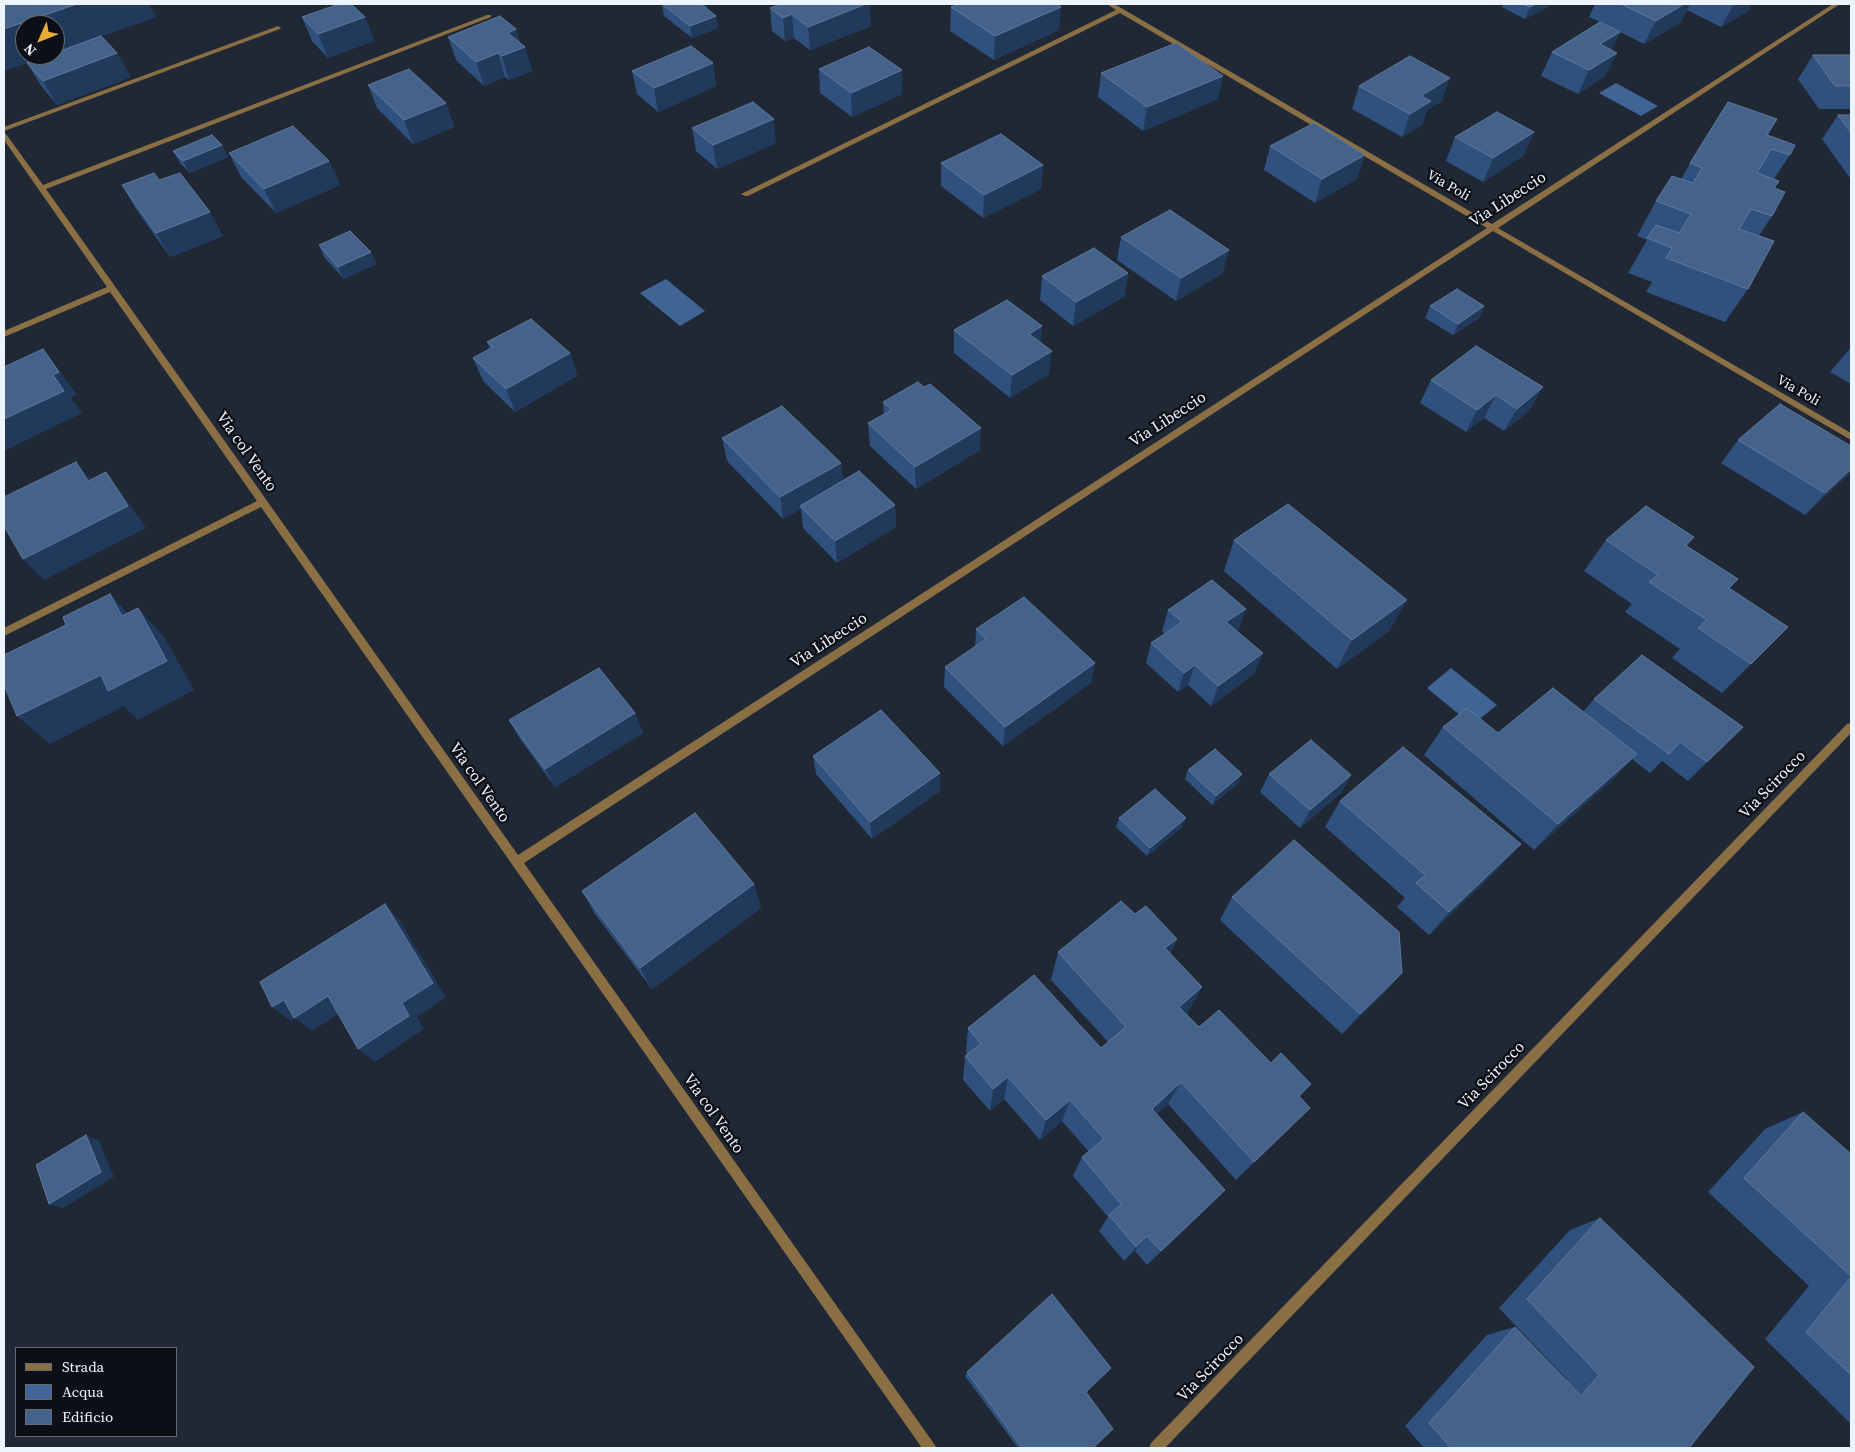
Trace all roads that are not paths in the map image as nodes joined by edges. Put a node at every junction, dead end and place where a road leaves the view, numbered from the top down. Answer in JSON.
{"nodes":[{"id":1,"x":1110,"y":4,"type":"edge"},
{"id":2,"x":1837,"y":4,"type":"edge"},
{"id":3,"x":1121,"y":10,"type":"junction"},
{"id":4,"x":488,"y":16,"type":"dead end"},
{"id":5,"x":278,"y":28,"type":"dead end"},
{"id":6,"x":4,"y":129,"type":"edge"},
{"id":7,"x":6,"y":141,"type":"edge"},
{"id":8,"x":42,"y":188,"type":"junction"},
{"id":9,"x":745,"y":194,"type":"dead end"},
{"id":10,"x":1494,"y":227,"type":"junction"},
{"id":11,"x":112,"y":288,"type":"junction"},
{"id":12,"x":4,"y":334,"type":"edge"},
{"id":13,"x":1851,"y":437,"type":"edge"},
{"id":14,"x":263,"y":502,"type":"junction"},
{"id":15,"x":4,"y":632,"type":"edge"},
{"id":16,"x":1851,"y":727,"type":"edge"},
{"id":17,"x":516,"y":862,"type":"junction"},
{"id":18,"x":930,"y":1448,"type":"edge"},
{"id":19,"x":1156,"y":1448,"type":"edge"}],
"edges":[{"from":1,"to":3,"type":"street","name":"Via Poli"},
{"from":2,"to":10,"type":"street","name":"Via Libeccio"},
{"from":3,"to":9,"type":"street"},
{"from":3,"to":10,"type":"street","name":"Via Poli"},
{"from":4,"to":8,"type":"street"},
{"from":5,"to":6,"type":"street"},
{"from":7,"to":8,"type":"street","name":"Via col Vento"},
{"from":8,"to":11,"type":"street","name":"Via col Vento"},
{"from":10,"to":13,"type":"street","name":"Via Poli"},
{"from":10,"to":17,"type":"street","name":"Via Libeccio"},
{"from":11,"to":12,"type":"street"},
{"from":11,"to":14,"type":"street","name":"Via col Vento"},
{"from":14,"to":15,"type":"street"},
{"from":14,"to":17,"type":"street","name":"Via col Vento"},
{"from":16,"to":19,"type":"street","name":"Via Scirocco"},
{"from":17,"to":18,"type":"street","name":"Via col Vento"}]}
